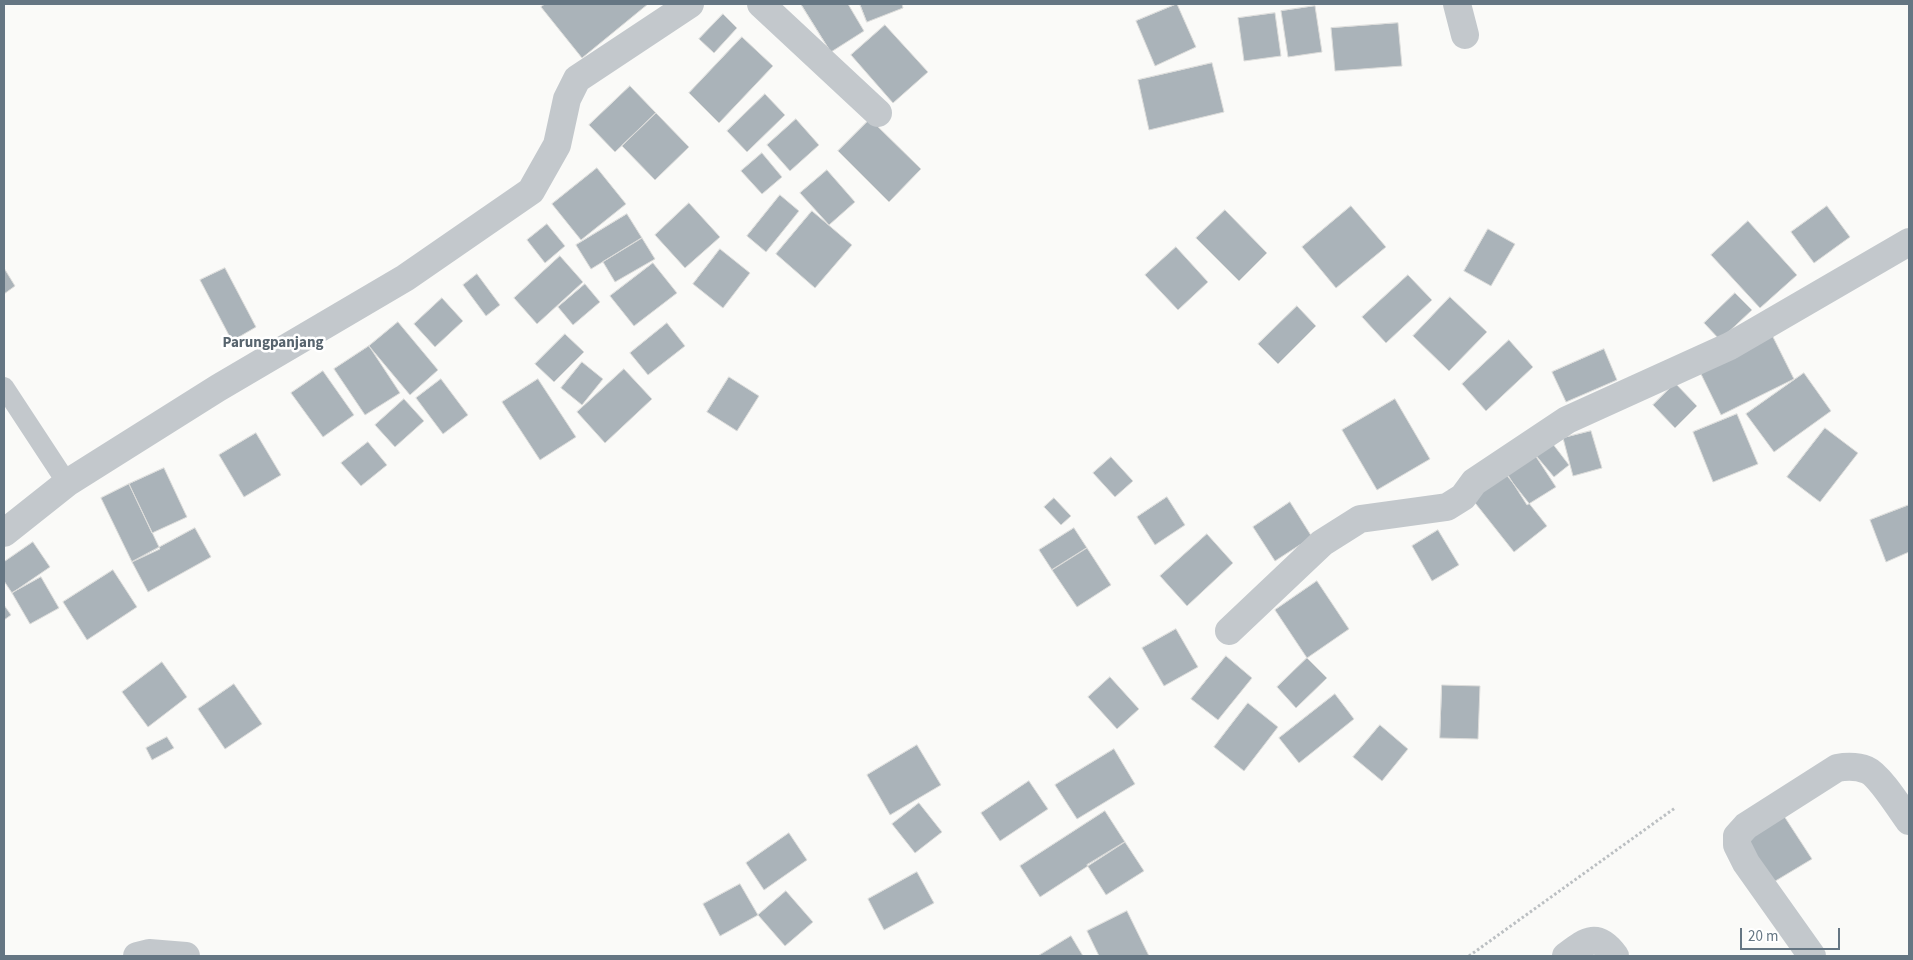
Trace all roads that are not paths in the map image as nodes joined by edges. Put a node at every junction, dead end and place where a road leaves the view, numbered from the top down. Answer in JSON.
{"nodes":[{"id":1,"x":690,"y":4,"type":"edge"},
{"id":2,"x":761,"y":4,"type":"edge"},
{"id":3,"x":1457,"y":4,"type":"edge"},
{"id":4,"x":1466,"y":35,"type":"dead end"},
{"id":5,"x":878,"y":113,"type":"dead end"},
{"id":6,"x":1909,"y":242,"type":"edge"},
{"id":7,"x":4,"y":386,"type":"edge"},
{"id":8,"x":67,"y":483,"type":"junction"},
{"id":9,"x":4,"y":533,"type":"edge"},
{"id":10,"x":1229,"y":631,"type":"dead end"},
{"id":11,"x":1901,"y":793,"type":"edge"},
{"id":12,"x":1909,"y":821,"type":"edge"},
{"id":13,"x":138,"y":956,"type":"edge"},
{"id":14,"x":186,"y":956,"type":"edge"},
{"id":15,"x":1566,"y":956,"type":"edge"},
{"id":16,"x":1615,"y":956,"type":"edge"},
{"id":17,"x":1812,"y":956,"type":"edge"}],
"edges":[{"from":1,"to":8,"type":"street"},
{"from":2,"to":5,"type":"street"},
{"from":3,"to":4,"type":"street"},
{"from":6,"to":10,"type":"street"},
{"from":7,"to":8,"type":"lane"},
{"from":8,"to":9,"type":"street"},
{"from":11,"to":12,"type":"street"},
{"from":11,"to":17,"type":"street"},
{"from":13,"to":14,"type":"street"},
{"from":15,"to":16,"type":"street"}]}
